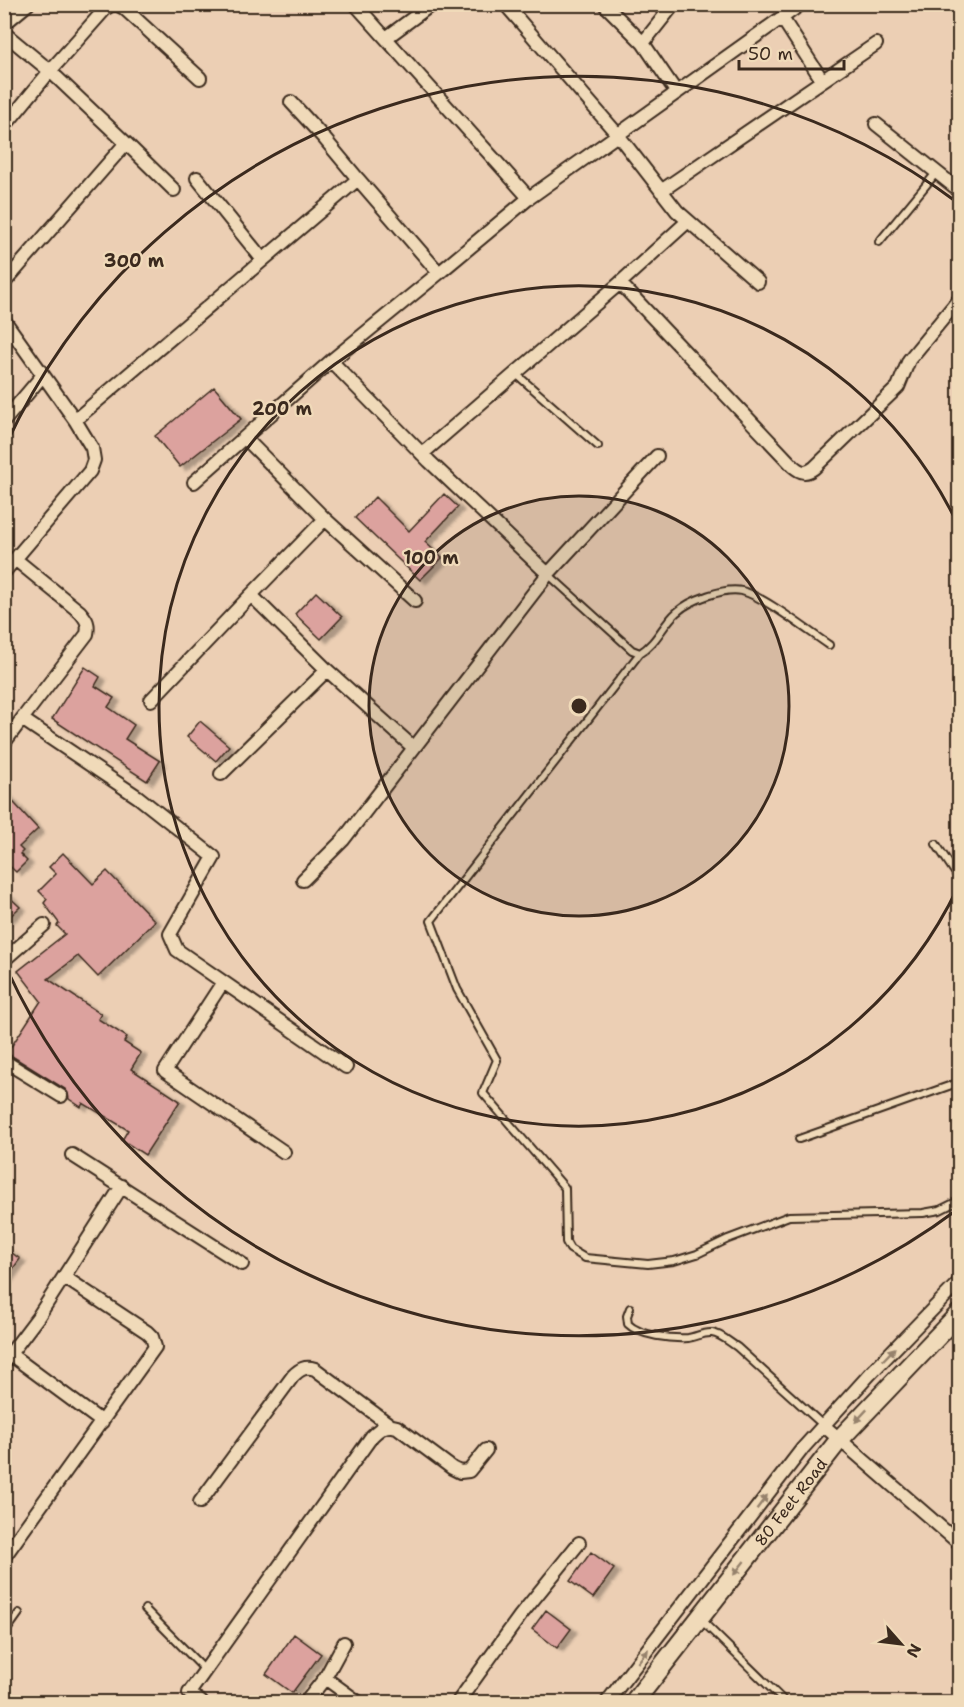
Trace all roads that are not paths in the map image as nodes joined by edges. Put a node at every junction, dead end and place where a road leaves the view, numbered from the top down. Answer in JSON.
{"nodes":[{"id":1,"x":28,"y":4,"type":"edge"},
{"id":2,"x":115,"y":4,"type":"edge"},
{"id":3,"x":355,"y":4,"type":"edge"},
{"id":4,"x":432,"y":4,"type":"edge"},
{"id":5,"x":505,"y":4,"type":"edge"},
{"id":6,"x":604,"y":4,"type":"edge"},
{"id":7,"x":674,"y":4,"type":"edge"},
{"id":8,"x":801,"y":4,"type":"edge"},
{"id":9,"x":782,"y":18,"type":"junction"},
{"id":10,"x":4,"y":24,"type":"edge"},
{"id":11,"x":4,"y":33,"type":"edge"},
{"id":12,"x":386,"y":38,"type":"junction"},
{"id":13,"x":643,"y":43,"type":"junction"},
{"id":14,"x":876,"y":44,"type":"dead end"},
{"id":15,"x":50,"y":71,"type":"junction"},
{"id":16,"x":200,"y":78,"type":"dead end"},
{"id":17,"x":822,"y":80,"type":"junction"},
{"id":18,"x":677,"y":93,"type":"junction"},
{"id":19,"x":291,"y":102,"type":"dead end"},
{"id":20,"x":876,"y":123,"type":"dead end"},
{"id":21,"x":4,"y":127,"type":"edge"},
{"id":22,"x":618,"y":135,"type":"junction"},
{"id":23,"x":126,"y":143,"type":"junction"},
{"id":24,"x":937,"y":172,"type":"junction"},
{"id":25,"x":197,"y":178,"type":"dead end"},
{"id":26,"x":358,"y":179,"type":"junction"},
{"id":27,"x":174,"y":190,"type":"dead end"},
{"id":28,"x":661,"y":191,"type":"junction"},
{"id":29,"x":960,"y":191,"type":"edge"},
{"id":30,"x":529,"y":198,"type":"junction"},
{"id":31,"x":687,"y":222,"type":"junction"},
{"id":32,"x":879,"y":242,"type":"dead end"},
{"id":33,"x":263,"y":260,"type":"junction"},
{"id":34,"x":440,"y":273,"type":"junction"},
{"id":35,"x":758,"y":282,"type":"dead end"},
{"id":36,"x":4,"y":283,"type":"edge"},
{"id":37,"x":620,"y":283,"type":"junction"},
{"id":38,"x":960,"y":298,"type":"edge"},
{"id":39,"x":4,"y":320,"type":"edge"},
{"id":40,"x":331,"y":361,"type":"junction"},
{"id":41,"x":515,"y":374,"type":"junction"},
{"id":42,"x":43,"y":375,"type":"junction"},
{"id":43,"x":75,"y":420,"type":"junction"},
{"id":44,"x":4,"y":421,"type":"edge"},
{"id":45,"x":245,"y":438,"type":"junction"},
{"id":46,"x":598,"y":447,"type":"dead end"},
{"id":47,"x":422,"y":454,"type":"junction"},
{"id":48,"x":657,"y":456,"type":"dead end"},
{"id":49,"x":194,"y":482,"type":"dead end"},
{"id":50,"x":324,"y":519,"type":"junction"},
{"id":51,"x":15,"y":559,"type":"junction"},
{"id":52,"x":4,"y":572,"type":"edge"},
{"id":53,"x":548,"y":574,"type":"junction"},
{"id":54,"x":251,"y":595,"type":"junction"},
{"id":55,"x":415,"y":601,"type":"dead end"},
{"id":56,"x":829,"y":645,"type":"dead end"},
{"id":57,"x":640,"y":653,"type":"junction"},
{"id":58,"x":327,"y":670,"type":"junction"},
{"id":59,"x":151,"y":700,"type":"dead end"},
{"id":60,"x":22,"y":719,"type":"junction"},
{"id":61,"x":4,"y":743,"type":"edge"},
{"id":62,"x":414,"y":748,"type":"junction"},
{"id":63,"x":221,"y":774,"type":"dead end"},
{"id":64,"x":936,"y":844,"type":"dead end"},
{"id":65,"x":303,"y":880,"type":"dead end"},
{"id":66,"x":960,"y":880,"type":"edge"},
{"id":67,"x":44,"y":925,"type":"dead end"},
{"id":68,"x":4,"y":960,"type":"edge"},
{"id":69,"x":224,"y":982,"type":"junction"},
{"id":70,"x":4,"y":1060,"type":"edge"},
{"id":71,"x":346,"y":1067,"type":"dead end"},
{"id":72,"x":960,"y":1082,"type":"edge"},
{"id":73,"x":61,"y":1096,"type":"dead end"},
{"id":74,"x":799,"y":1139,"type":"dead end"},
{"id":75,"x":284,"y":1152,"type":"dead end"},
{"id":76,"x":72,"y":1155,"type":"dead end"},
{"id":77,"x":122,"y":1186,"type":"junction"},
{"id":78,"x":960,"y":1200,"type":"edge"},
{"id":79,"x":242,"y":1264,"type":"dead end"},
{"id":80,"x":64,"y":1277,"type":"junction"},
{"id":81,"x":960,"y":1281,"type":"edge"},
{"id":82,"x":630,"y":1308,"type":"dead end"},
{"id":83,"x":960,"y":1313,"type":"edge"},
{"id":84,"x":7,"y":1358,"type":"edge"},
{"id":85,"x":102,"y":1422,"type":"junction"},
{"id":86,"x":390,"y":1425,"type":"junction"},
{"id":87,"x":823,"y":1425,"type":"junction"},
{"id":88,"x":839,"y":1440,"type":"junction"},
{"id":89,"x":486,"y":1450,"type":"dead end"},
{"id":90,"x":200,"y":1502,"type":"dead end"},
{"id":91,"x":957,"y":1537,"type":"edge"},
{"id":92,"x":579,"y":1543,"type":"dead end"},
{"id":93,"x":4,"y":1557,"type":"edge"},
{"id":94,"x":145,"y":1609,"type":"dead end"},
{"id":95,"x":19,"y":1613,"type":"dead end"},
{"id":96,"x":700,"y":1619,"type":"junction"},
{"id":97,"x":4,"y":1634,"type":"edge"},
{"id":98,"x":344,"y":1643,"type":"dead end"},
{"id":99,"x":205,"y":1670,"type":"junction"},
{"id":100,"x":325,"y":1678,"type":"junction"},
{"id":101,"x":201,"y":1702,"type":"edge"},
{"id":102,"x":306,"y":1702,"type":"edge"},
{"id":103,"x":358,"y":1702,"type":"edge"},
{"id":104,"x":458,"y":1702,"type":"edge"},
{"id":105,"x":607,"y":1702,"type":"edge"},
{"id":106,"x":634,"y":1702,"type":"edge"},
{"id":107,"x":786,"y":1702,"type":"edge"}],
"edges":[{"from":1,"to":10,"type":"street"},
{"from":2,"to":15,"type":"street"},
{"from":2,"to":16,"type":"street"},
{"from":3,"to":12,"type":"street"},
{"from":4,"to":12,"type":"street"},
{"from":5,"to":22,"type":"street"},
{"from":6,"to":13,"type":"street"},
{"from":7,"to":13,"type":"street"},
{"from":8,"to":9,"type":"street"},
{"from":9,"to":17,"type":"street"},
{"from":9,"to":18,"type":"street"},
{"from":11,"to":15,"type":"street"},
{"from":12,"to":30,"type":"street"},
{"from":13,"to":18,"type":"street"},
{"from":14,"to":17,"type":"street"},
{"from":15,"to":21,"type":"street"},
{"from":15,"to":23,"type":"street"},
{"from":17,"to":28,"type":"street"},
{"from":18,"to":22,"type":"street"},
{"from":19,"to":26,"type":"street"},
{"from":20,"to":24,"type":"street"},
{"from":22,"to":28,"type":"street"},
{"from":22,"to":30,"type":"street"},
{"from":23,"to":27,"type":"street"},
{"from":23,"to":36,"type":"street"},
{"from":24,"to":29,"type":"street"},
{"from":24,"to":32,"type":"lane"},
{"from":25,"to":33,"type":"street"},
{"from":26,"to":33,"type":"street"},
{"from":26,"to":34,"type":"street"},
{"from":28,"to":31,"type":"street"},
{"from":30,"to":34,"type":"street"},
{"from":31,"to":35,"type":"street"},
{"from":31,"to":37,"type":"street"},
{"from":33,"to":43,"type":"street"},
{"from":34,"to":40,"type":"street"},
{"from":37,"to":38,"type":"street"},
{"from":37,"to":41,"type":"street"},
{"from":39,"to":42,"type":"street"},
{"from":40,"to":45,"type":"street"},
{"from":40,"to":47,"type":"street"},
{"from":41,"to":46,"type":"lane"},
{"from":41,"to":47,"type":"street"},
{"from":42,"to":43,"type":"street"},
{"from":42,"to":44,"type":"street"},
{"from":43,"to":51,"type":"street"},
{"from":45,"to":49,"type":"street"},
{"from":45,"to":50,"type":"street"},
{"from":47,"to":53,"type":"street"},
{"from":48,"to":53,"type":"street"},
{"from":50,"to":54,"type":"street"},
{"from":50,"to":55,"type":"street"},
{"from":51,"to":52,"type":"street"},
{"from":51,"to":60,"type":"street"},
{"from":53,"to":57,"type":"lane"},
{"from":53,"to":62,"type":"street"},
{"from":54,"to":58,"type":"street"},
{"from":54,"to":59,"type":"street"},
{"from":56,"to":57,"type":"lane"},
{"from":57,"to":78,"type":"lane"},
{"from":58,"to":62,"type":"street"},
{"from":58,"to":63,"type":"street"},
{"from":60,"to":61,"type":"street"},
{"from":60,"to":69,"type":"street"},
{"from":62,"to":65,"type":"street"},
{"from":64,"to":66,"type":"lane"},
{"from":67,"to":68,"type":"street"},
{"from":69,"to":71,"type":"street"},
{"from":69,"to":75,"type":"street"},
{"from":70,"to":73,"type":"street"},
{"from":72,"to":74,"type":"lane"},
{"from":76,"to":77,"type":"street"},
{"from":77,"to":79,"type":"street"},
{"from":77,"to":80,"type":"street"},
{"from":80,"to":84,"type":"street"},
{"from":80,"to":85,"type":"street"},
{"from":87,"to":81,"type":"street","one_way":true},
{"from":82,"to":87,"type":"lane"},
{"from":83,"to":88,"type":"street","name":"80 Feet Road","one_way":true},
{"from":84,"to":85,"type":"street"},
{"from":85,"to":93,"type":"street"},
{"from":86,"to":89,"type":"street"},
{"from":86,"to":90,"type":"street"},
{"from":86,"to":99,"type":"street"},
{"from":87,"to":88,"type":"street"},
{"from":105,"to":87,"type":"street","one_way":true},
{"from":88,"to":91,"type":"street"},
{"from":88,"to":96,"type":"street","name":"80 Feet Road","one_way":true},
{"from":92,"to":104,"type":"street"},
{"from":94,"to":99,"type":"lane"},
{"from":95,"to":97,"type":"lane"},
{"from":96,"to":106,"type":"street","name":"80 Feet Road"},
{"from":96,"to":107,"type":"lane"},
{"from":98,"to":100,"type":"street"},
{"from":99,"to":101,"type":"street"},
{"from":100,"to":102,"type":"street"},
{"from":100,"to":103,"type":"street"}]}
